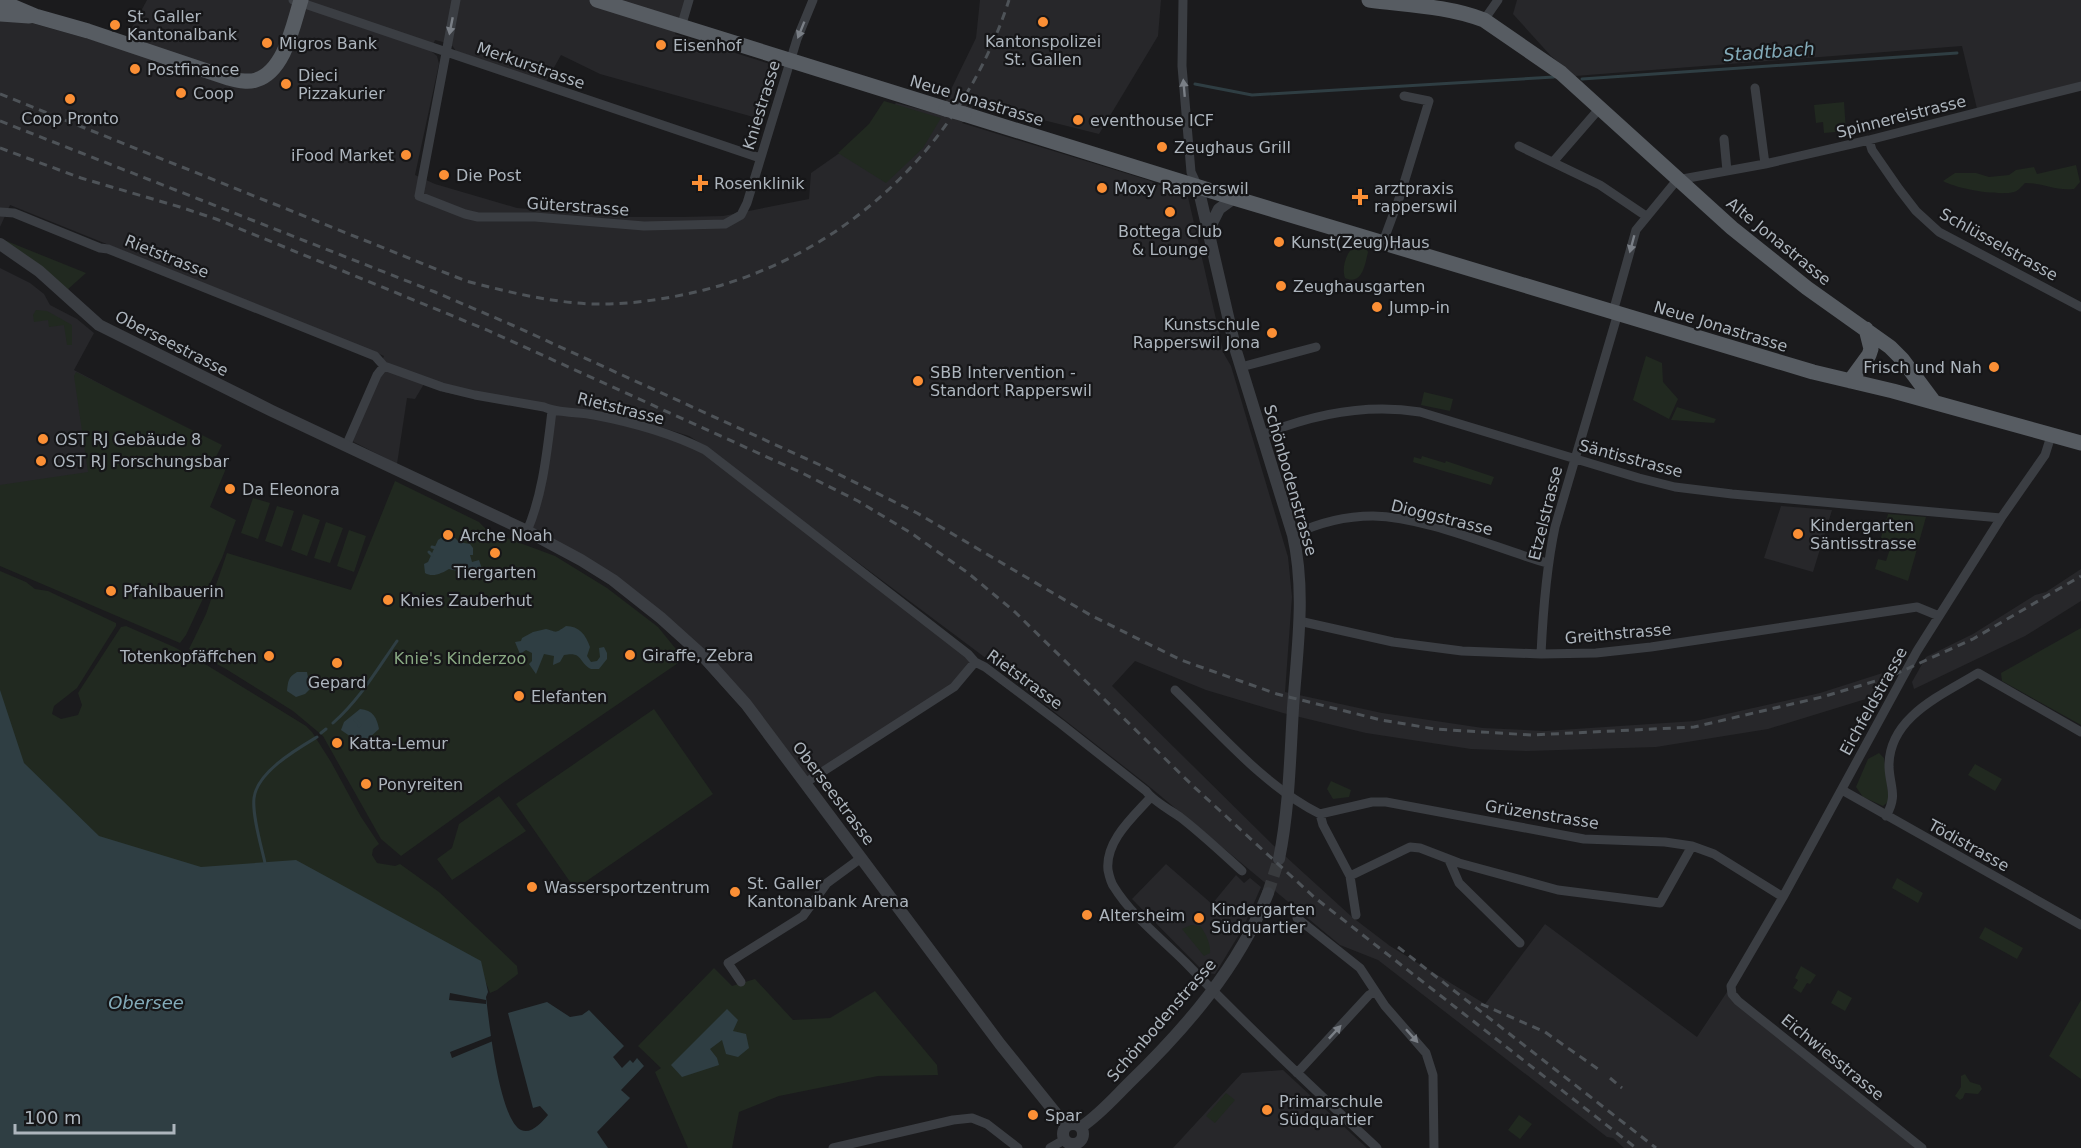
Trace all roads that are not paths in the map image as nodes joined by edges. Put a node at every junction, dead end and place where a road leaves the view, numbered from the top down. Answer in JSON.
{"nodes":[{"id":1,"x":456,"y":0,"type":"edge"},
{"id":2,"x":597,"y":0,"type":"edge"},
{"id":3,"x":689,"y":0,"type":"edge"},
{"id":4,"x":813,"y":0,"type":"edge"},
{"id":5,"x":1183,"y":0,"type":"edge"},
{"id":6,"x":1369,"y":0,"type":"edge"},
{"id":7,"x":1498,"y":0,"type":"edge"},
{"id":8,"x":0,"y":1,"type":"edge"},
{"id":9,"x":298,"y":1,"type":"edge"},
{"id":10,"x":0,"y":14,"type":"edge"},
{"id":11,"x":35,"y":16,"type":"junction"},
{"id":12,"x":1484,"y":20,"type":"junction"},
{"id":13,"x":681,"y":27,"type":"junction"},
{"id":14,"x":446,"y":52,"type":"junction"},
{"id":15,"x":790,"y":61,"type":"junction"},
{"id":16,"x":2081,"y":86,"type":"edge"},
{"id":17,"x":1755,"y":88,"type":"dead end"},
{"id":18,"x":1404,"y":96,"type":"dead end"},
{"id":19,"x":1599,"y":109,"type":"junction"},
{"id":20,"x":1724,"y":140,"type":"dead end"},
{"id":21,"x":1869,"y":140,"type":"junction"},
{"id":22,"x":1519,"y":146,"type":"dead end"},
{"id":23,"x":760,"y":158,"type":"junction"},
{"id":24,"x":1553,"y":162,"type":"junction"},
{"id":25,"x":1765,"y":164,"type":"junction"},
{"id":26,"x":1727,"y":171,"type":"junction"},
{"id":27,"x":1677,"y":180,"type":"junction"},
{"id":28,"x":1198,"y":187,"type":"junction"},
{"id":29,"x":1234,"y":198,"type":"junction"},
{"id":30,"x":0,"y":212,"type":"edge"},
{"id":31,"x":1646,"y":216,"type":"junction"},
{"id":32,"x":738,"y":218,"type":"joint"},
{"id":33,"x":1208,"y":231,"type":"junction"},
{"id":34,"x":1383,"y":242,"type":"junction"},
{"id":35,"x":0,"y":244,"type":"edge"},
{"id":36,"x":2081,"y":306,"type":"edge"},
{"id":37,"x":1616,"y":312,"type":"junction"},
{"id":38,"x":1866,"y":329,"type":"junction"},
{"id":39,"x":1316,"y":347,"type":"dead end"},
{"id":40,"x":384,"y":366,"type":"junction"},
{"id":41,"x":1240,"y":367,"type":"junction"},
{"id":42,"x":1850,"y":381,"type":"junction"},
{"id":43,"x":1934,"y":402,"type":"junction"},
{"id":44,"x":552,"y":411,"type":"junction"},
{"id":45,"x":1262,"y":435,"type":"junction"},
{"id":46,"x":2051,"y":436,"type":"junction"},
{"id":47,"x":2081,"y":443,"type":"edge"},
{"id":48,"x":346,"y":446,"type":"junction"},
{"id":49,"x":1574,"y":459,"type":"junction"},
{"id":50,"x":2001,"y":518,"type":"junction"},
{"id":51,"x":527,"y":531,"type":"junction"},
{"id":52,"x":1293,"y":535,"type":"junction"},
{"id":53,"x":1547,"y":563,"type":"junction"},
{"id":54,"x":1939,"y":615,"type":"junction"},
{"id":55,"x":1299,"y":621,"type":"junction"},
{"id":56,"x":1541,"y":654,"type":"junction"},
{"id":57,"x":975,"y":662,"type":"junction"},
{"id":58,"x":1175,"y":690,"type":"dead end"},
{"id":59,"x":2081,"y":732,"type":"edge"},
{"id":60,"x":805,"y":783,"type":"junction"},
{"id":61,"x":1842,"y":790,"type":"junction"},
{"id":62,"x":1287,"y":795,"type":"junction"},
{"id":63,"x":1150,"y":797,"type":"junction"},
{"id":64,"x":1320,"y":814,"type":"junction"},
{"id":65,"x":1886,"y":816,"type":"junction"},
{"id":66,"x":1692,"y":846,"type":"junction"},
{"id":67,"x":861,"y":858,"type":"junction"},
{"id":68,"x":1279,"y":859,"type":"tunnel mouth"},
{"id":69,"x":1449,"y":860,"type":"junction"},
{"id":70,"x":1242,"y":871,"type":"dead end"},
{"id":71,"x":1350,"y":876,"type":"junction"},
{"id":72,"x":1268,"y":893,"type":"tunnel mouth"},
{"id":73,"x":1783,"y":897,"type":"junction"},
{"id":74,"x":1356,"y":915,"type":"dead end"},
{"id":75,"x":1297,"y":918,"type":"dead end"},
{"id":76,"x":2081,"y":925,"type":"edge"},
{"id":77,"x":1520,"y":943,"type":"dead end"},
{"id":78,"x":741,"y":982,"type":"dead end"},
{"id":79,"x":1731,"y":986,"type":"joint"},
{"id":80,"x":1213,"y":991,"type":"junction"},
{"id":81,"x":1374,"y":992,"type":"junction"},
{"id":82,"x":1297,"y":1073,"type":"junction"},
{"id":83,"x":1066,"y":1126,"type":"junction"},
{"id":84,"x":1081,"y":1127,"type":"junction"},
{"id":85,"x":1064,"y":1140,"type":"junction"},
{"id":86,"x":1082,"y":1145,"type":"edge"},
{"id":87,"x":833,"y":1148,"type":"edge"},
{"id":88,"x":1018,"y":1148,"type":"edge"},
{"id":89,"x":1050,"y":1148,"type":"edge"},
{"id":90,"x":1377,"y":1148,"type":"edge"},
{"id":91,"x":1434,"y":1148,"type":"edge"},
{"id":92,"x":1922,"y":1148,"type":"edge"}],
"edges":[{"from":1,"to":14,"type":"street","one_way":true},
{"from":2,"to":13,"type":"main road","name":"Neue Jonastrasse"},
{"from":3,"to":13,"type":"street"},
{"from":4,"to":15,"type":"street","name":"Kniestrasse","one_way":true},
{"from":28,"to":5,"type":"street","one_way":true},
{"from":6,"to":12,"type":"main road","name":"Alte Jonastrasse"},
{"from":7,"to":12,"type":"street"},
{"from":8,"to":11,"type":"main road"},
{"from":9,"to":11,"type":"main road"},
{"from":9,"to":14,"type":"street","name":"Merkurstrasse"},
{"from":10,"to":11,"type":"main road"},
{"from":12,"to":19,"type":"main road","name":"Alte Jonastrasse"},
{"from":13,"to":15,"type":"main road","name":"Neue Jonastrasse"},
{"from":14,"to":23,"type":"street","name":"Merkurstrasse"},
{"from":14,"to":32,"type":"street","name":"Güterstrasse"},
{"from":15,"to":23,"type":"street","name":"Kniestrasse"},
{"from":15,"to":28,"type":"main road","name":"Neue Jonastrasse","bridge":true},
{"from":16,"to":21,"type":"street","name":"Spinnereistrasse"},
{"from":17,"to":25,"type":"street"},
{"from":18,"to":34,"type":"street"},
{"from":19,"to":24,"type":"street"},
{"from":19,"to":27,"type":"main road","name":"Alte Jonastrasse"},
{"from":20,"to":26,"type":"street"},
{"from":21,"to":25,"type":"street","name":"Spinnereistrasse"},
{"from":21,"to":36,"type":"street","name":"Schlüsselstrasse"},
{"from":22,"to":24,"type":"street"},
{"from":23,"to":32,"type":"street","name":"Kniestrasse"},
{"from":24,"to":31,"type":"street"},
{"from":25,"to":26,"type":"street","name":"Spinnereistrasse"},
{"from":26,"to":27,"type":"street","name":"Spinnereistrasse"},
{"from":27,"to":31,"type":"street","name":"Etzelstrasse"},
{"from":27,"to":38,"type":"main road","name":"Alte Jonastrasse"},
{"from":28,"to":29,"type":"main road","name":"Neue Jonastrasse"},
{"from":28,"to":33,"type":"street","name":"Schönbodenstrasse"},
{"from":29,"to":33,"type":"street"},
{"from":29,"to":34,"type":"main road","name":"Neue Jonastrasse"},
{"from":30,"to":40,"type":"street","name":"Rietstrasse"},
{"from":31,"to":37,"type":"street","name":"Etzelstrasse","one_way":true},
{"from":33,"to":41,"type":"street","name":"Schönbodenstrasse"},
{"from":34,"to":37,"type":"main road","name":"Neue Jonastrasse"},
{"from":35,"to":48,"type":"street","name":"Oberseestrasse"},
{"from":37,"to":42,"type":"main road","name":"Neue Jonastrasse"},
{"from":37,"to":49,"type":"street","name":"Etzelstrasse"},
{"from":38,"to":42,"type":"main road"},
{"from":38,"to":43,"type":"main road","name":"Alte Jonastrasse"},
{"from":39,"to":41,"type":"street"},
{"from":40,"to":44,"type":"street","name":"Rietstrasse"},
{"from":40,"to":48,"type":"street"},
{"from":41,"to":45,"type":"street","name":"Schönbodenstrasse"},
{"from":42,"to":43,"type":"main road","name":"Neue Jonastrasse"},
{"from":43,"to":46,"type":"main road","name":"Neue Jonastrasse"},
{"from":44,"to":51,"type":"street"},
{"from":44,"to":57,"type":"street","name":"Rietstrasse"},
{"from":45,"to":49,"type":"street","name":"Säntisstrasse"},
{"from":45,"to":52,"type":"street","name":"Schönbodenstrasse"},
{"from":46,"to":47,"type":"main road","name":"Neue Jonastrasse"},
{"from":46,"to":50,"type":"street","name":"Eichfeldstrasse"},
{"from":48,"to":51,"type":"street","name":"Oberseestrasse"},
{"from":49,"to":50,"type":"street","name":"Säntisstrasse"},
{"from":49,"to":53,"type":"street","name":"Etzelstrasse"},
{"from":50,"to":54,"type":"street","name":"Eichfeldstrasse"},
{"from":51,"to":60,"type":"street","name":"Oberseestrasse"},
{"from":52,"to":53,"type":"street","name":"Dioggstrasse"},
{"from":52,"to":55,"type":"street","name":"Schönbodenstrasse"},
{"from":53,"to":56,"type":"street","name":"Etzelstrasse"},
{"from":54,"to":56,"type":"street","name":"Greithstrasse"},
{"from":54,"to":61,"type":"street","name":"Eichfeldstrasse"},
{"from":55,"to":56,"type":"street","name":"Greithstrasse"},
{"from":55,"to":62,"type":"street","name":"Schönbodenstrasse"},
{"from":57,"to":60,"type":"street"},
{"from":57,"to":63,"type":"street","name":"Rietstrasse"},
{"from":58,"to":62,"type":"street"},
{"from":59,"to":65,"type":"street"},
{"from":60,"to":67,"type":"street","name":"Oberseestrasse"},
{"from":61,"to":65,"type":"street","name":"Tödistrasse"},
{"from":61,"to":73,"type":"street","name":"Eichfeldstrasse"},
{"from":62,"to":64,"type":"street"},
{"from":62,"to":68,"type":"street","name":"Schönbodenstrasse"},
{"from":63,"to":70,"type":"street","name":"Rietstrasse"},
{"from":63,"to":80,"type":"street"},
{"from":64,"to":66,"type":"street","name":"Grüzenstrasse"},
{"from":64,"to":71,"type":"street"},
{"from":65,"to":76,"type":"street","name":"Tödistrasse"},
{"from":66,"to":69,"type":"street"},
{"from":66,"to":73,"type":"street","name":"Grüzenstrasse"},
{"from":67,"to":78,"type":"street"},
{"from":67,"to":83,"type":"street","name":"Oberseestrasse"},
{"from":69,"to":71,"type":"street"},
{"from":69,"to":77,"type":"street"},
{"from":71,"to":74,"type":"street"},
{"from":72,"to":80,"type":"street","name":"Schönbodenstrasse"},
{"from":73,"to":79,"type":"street","name":"Eichfeldstrasse"},
{"from":75,"to":81,"type":"street"},
{"from":79,"to":92,"type":"street","name":"Eichwiesstrasse"},
{"from":80,"to":82,"type":"street"},
{"from":80,"to":84,"type":"street","name":"Schönbodenstrasse"},
{"from":82,"to":81,"type":"street","one_way":true},
{"from":81,"to":91,"type":"street","one_way":true},
{"from":82,"to":90,"type":"street"},
{"from":83,"to":84,"type":"street"},
{"from":83,"to":85,"type":"street"},
{"from":84,"to":86,"type":"street"},
{"from":85,"to":86,"type":"street"},
{"from":85,"to":89,"type":"street"},
{"from":87,"to":88,"type":"street"}]}
